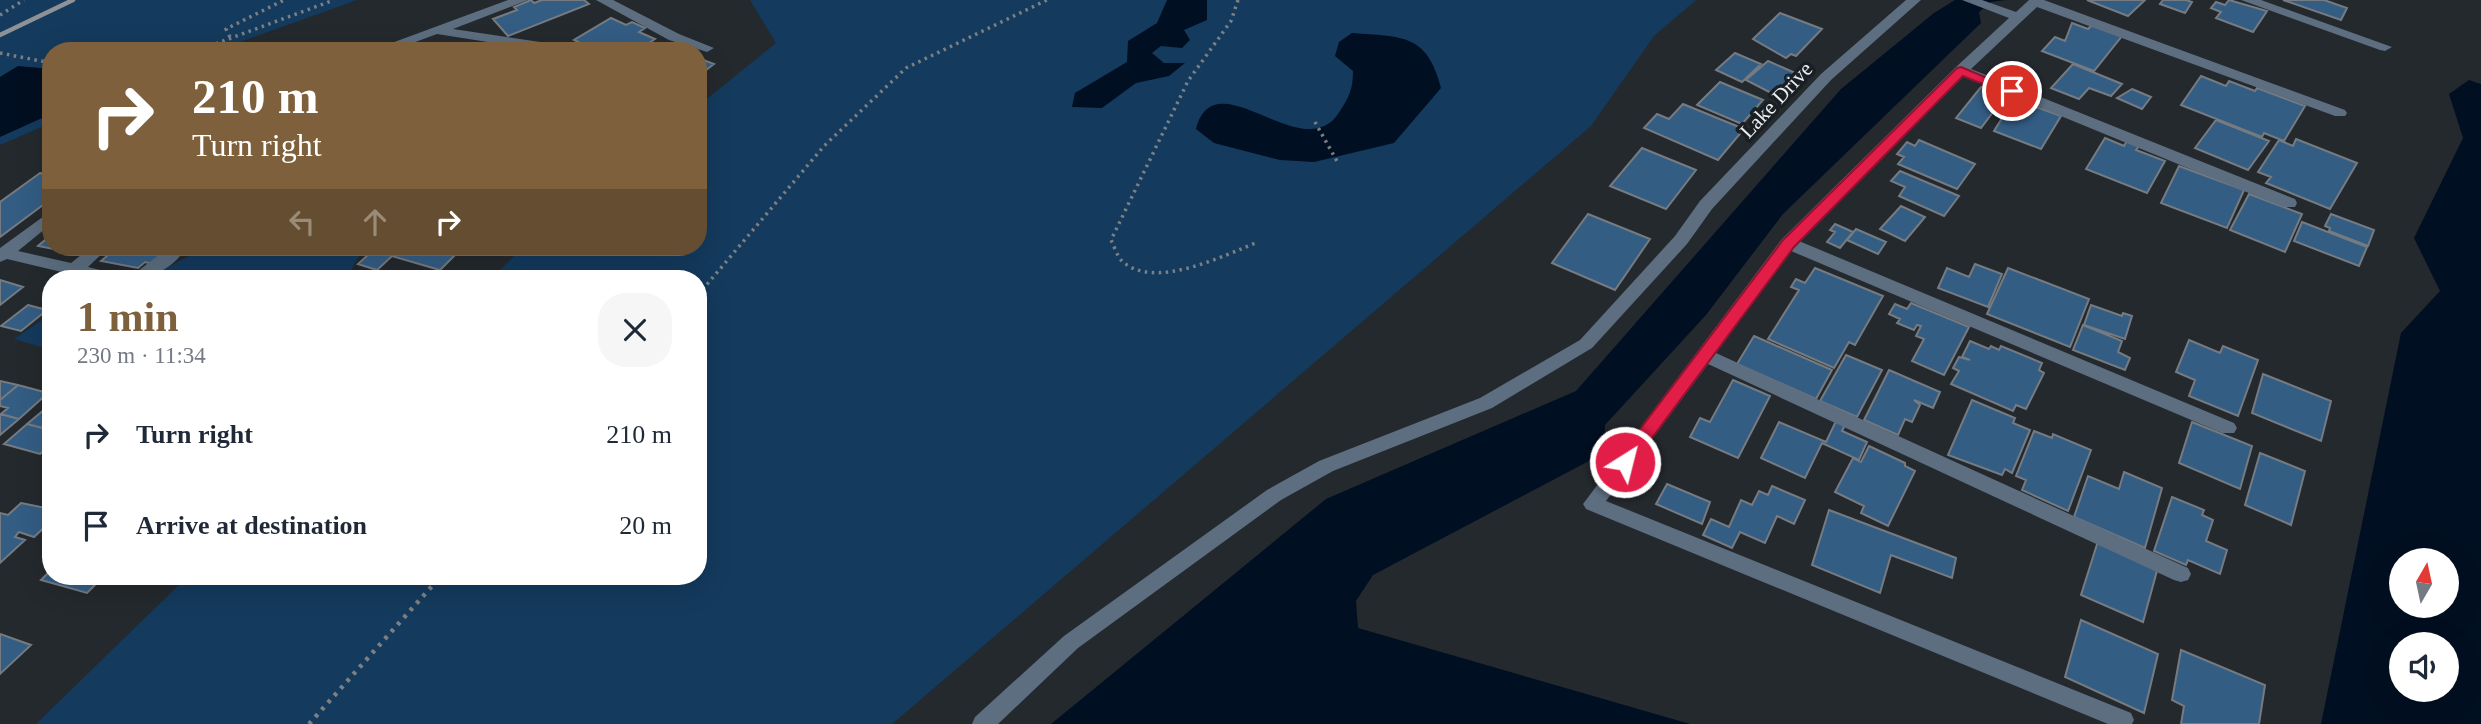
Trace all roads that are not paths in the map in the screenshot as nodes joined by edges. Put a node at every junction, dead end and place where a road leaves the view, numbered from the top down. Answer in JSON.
{"nodes":[{"id":1,"x":521,"y":0,"type":"edge"},
{"id":2,"x":603,"y":0,"type":"edge"},
{"id":3,"x":1914,"y":0,"type":"edge"},
{"id":4,"x":1969,"y":0,"type":"edge"},
{"id":5,"x":2248,"y":0,"type":"edge"},
{"id":6,"x":2036,"y":1,"type":"edge"},
{"id":7,"x":2019,"y":17,"type":"junction"},
{"id":8,"x":437,"y":30,"type":"junction"},
{"id":9,"x":403,"y":42,"type":"edge"},
{"id":10,"x":515,"y":42,"type":"edge"},
{"id":11,"x":689,"y":42,"type":"edge"},
{"id":12,"x":2385,"y":47,"type":"dead end"},
{"id":13,"x":1961,"y":71,"type":"junction"},
{"id":14,"x":2340,"y":113,"type":"dead end"},
{"id":15,"x":2288,"y":203,"type":"dead end"},
{"id":16,"x":42,"y":223,"type":"edge"},
{"id":17,"x":1788,"y":243,"type":"junction"},
{"id":18,"x":2,"y":255,"type":"edge"},
{"id":19,"x":90,"y":256,"type":"edge"},
{"id":20,"x":169,"y":256,"type":"edge"},
{"id":21,"x":74,"y":270,"type":"joint"},
{"id":22,"x":151,"y":270,"type":"edge"},
{"id":23,"x":1705,"y":355,"type":"junction"},
{"id":24,"x":2228,"y":428,"type":"dead end"},
{"id":25,"x":2182,"y":574,"type":"dead end"},
{"id":26,"x":2123,"y":720,"type":"dead end"},
{"id":27,"x":983,"y":724,"type":"edge"}],
"edges":[{"from":1,"to":8,"type":"street"},
{"from":2,"to":11,"type":"street"},
{"from":3,"to":27,"type":"street","name":"Lake Drive"},
{"from":4,"to":7,"type":"street"},
{"from":5,"to":12,"type":"street"},
{"from":6,"to":7,"type":"street"},
{"from":6,"to":14,"type":"street"},
{"from":7,"to":13,"type":"street"},
{"from":8,"to":9,"type":"street"},
{"from":8,"to":10,"type":"street"},
{"from":13,"to":15,"type":"street"},
{"from":13,"to":17,"type":"street"},
{"from":16,"to":18,"type":"street"},
{"from":17,"to":23,"type":"street"},
{"from":17,"to":24,"type":"street"},
{"from":18,"to":21,"type":"street"},
{"from":19,"to":21,"type":"street"},
{"from":20,"to":22,"type":"street"},
{"from":23,"to":25,"type":"street"},
{"from":23,"to":26,"type":"street"}]}
